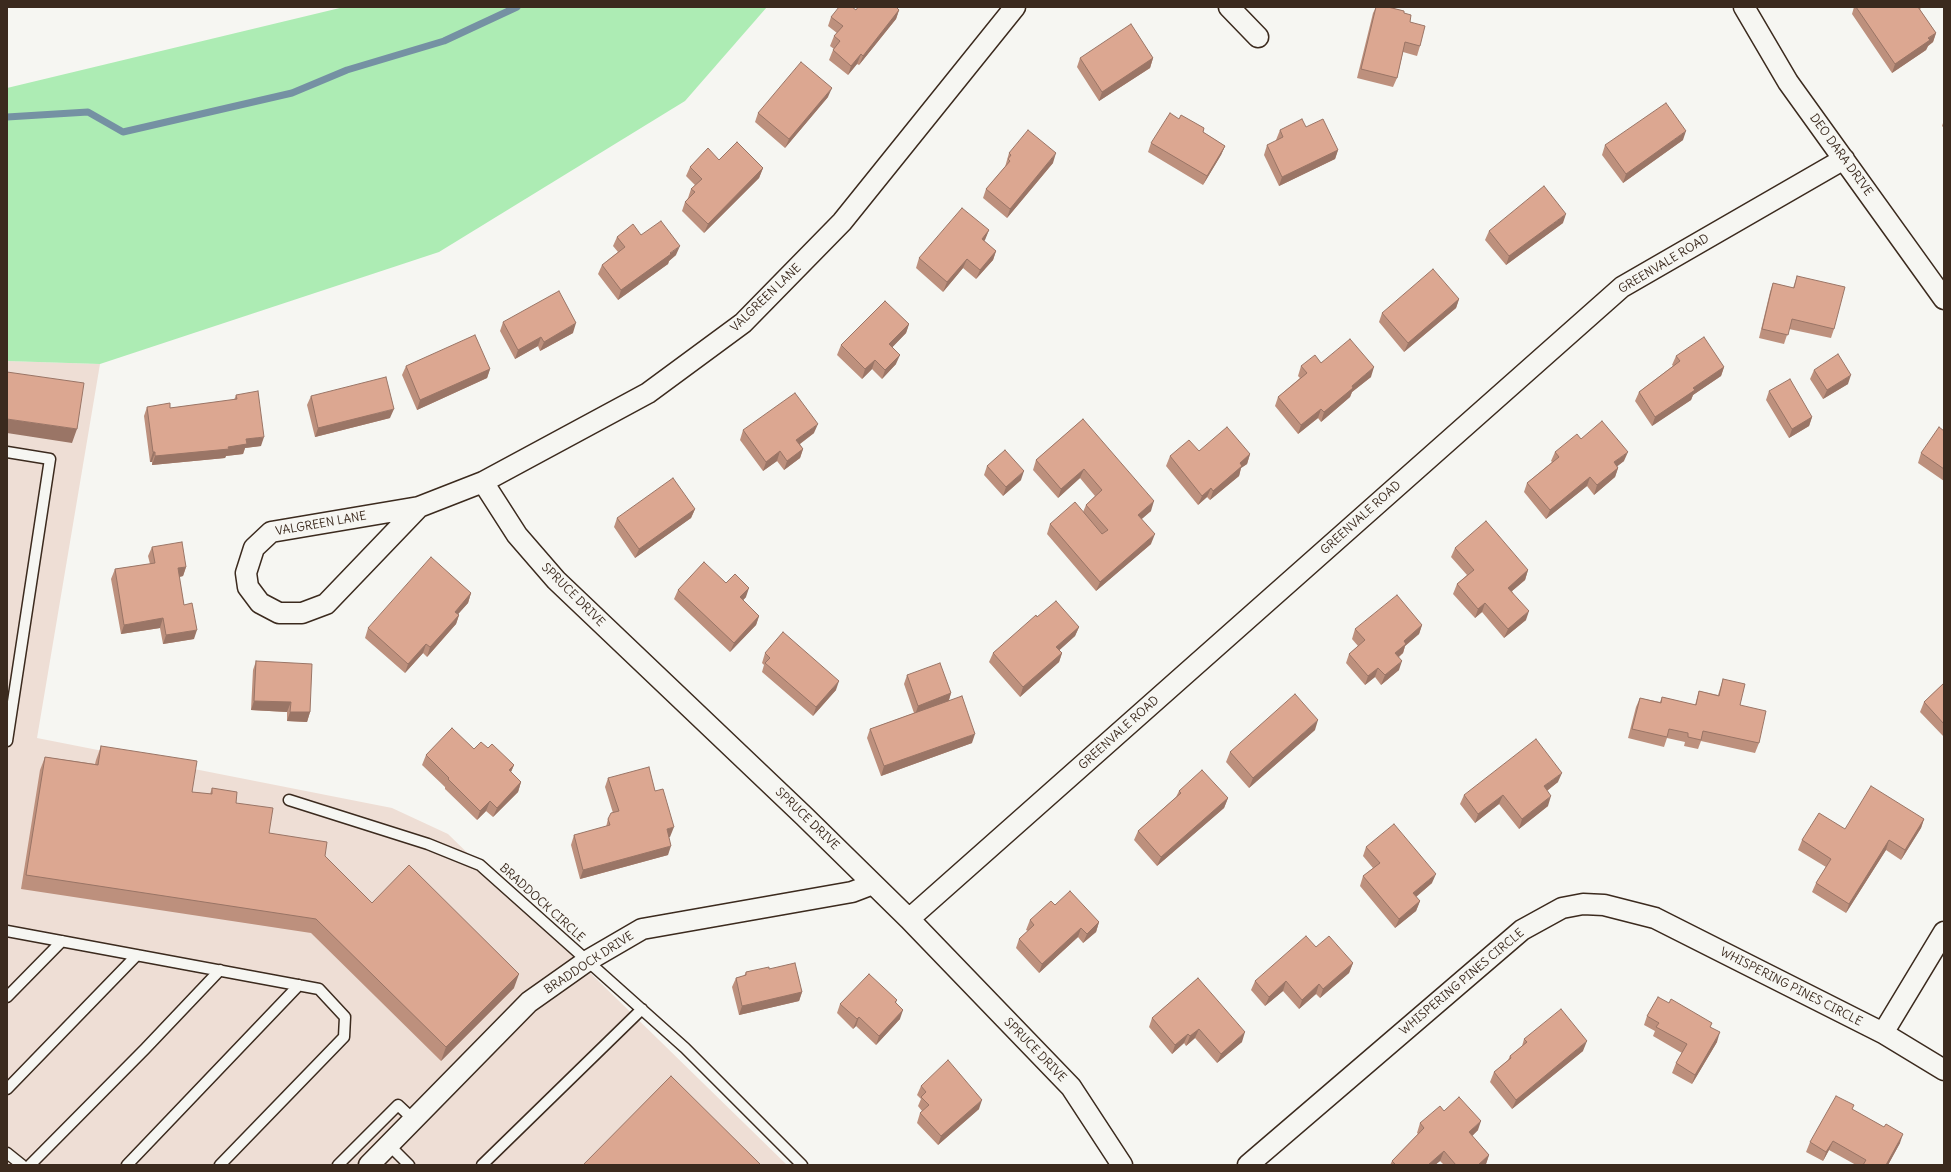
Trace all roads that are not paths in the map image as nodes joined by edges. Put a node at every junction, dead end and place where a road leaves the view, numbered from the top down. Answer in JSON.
{"nodes":[{"id":1,"x":1016,"y":7,"type":"edge"},
{"id":2,"x":1229,"y":7,"type":"edge"},
{"id":3,"x":1744,"y":7,"type":"edge"},
{"id":4,"x":1258,"y":37,"type":"dead end"},
{"id":5,"x":1844,"y":159,"type":"junction"},
{"id":6,"x":1944,"y":300,"type":"edge"},
{"id":7,"x":7,"y":452,"type":"edge"},
{"id":8,"x":483,"y":482,"type":"junction"},
{"id":9,"x":419,"y":507,"type":"junction"},
{"id":10,"x":7,"y":741,"type":"edge"},
{"id":11,"x":289,"y":800,"type":"dead end"},
{"id":12,"x":873,"y":884,"type":"junction"},
{"id":13,"x":909,"y":919,"type":"junction"},
{"id":14,"x":7,"y":931,"type":"edge"},
{"id":15,"x":1944,"y":932,"type":"edge"},
{"id":16,"x":62,"y":941,"type":"junction"},
{"id":17,"x":138,"y":955,"type":"junction"},
{"id":18,"x":587,"y":961,"type":"junction"},
{"id":19,"x":220,"y":970,"type":"junction"},
{"id":20,"x":299,"y":985,"type":"junction"},
{"id":21,"x":7,"y":997,"type":"edge"},
{"id":22,"x":642,"y":1009,"type":"junction"},
{"id":23,"x":1884,"y":1033,"type":"junction"},
{"id":24,"x":1944,"y":1070,"type":"edge"},
{"id":25,"x":7,"y":1090,"type":"edge"},
{"id":26,"x":414,"y":1120,"type":"junction"},
{"id":27,"x":389,"y":1145,"type":"junction"},
{"id":28,"x":7,"y":1153,"type":"edge"},
{"id":29,"x":22,"y":1165,"type":"edge"},
{"id":30,"x":30,"y":1165,"type":"edge"},
{"id":31,"x":127,"y":1165,"type":"edge"},
{"id":32,"x":220,"y":1165,"type":"edge"},
{"id":33,"x":338,"y":1165,"type":"edge"},
{"id":34,"x":370,"y":1165,"type":"edge"},
{"id":35,"x":410,"y":1165,"type":"edge"},
{"id":36,"x":482,"y":1165,"type":"edge"},
{"id":37,"x":802,"y":1165,"type":"edge"},
{"id":38,"x":1122,"y":1165,"type":"edge"},
{"id":39,"x":1248,"y":1165,"type":"edge"}],
"edges":[{"from":1,"to":8,"type":"street","name":"VALGREEN LANE"},
{"from":2,"to":4,"type":"street"},
{"from":3,"to":5,"type":"street","name":"DEO DARA DRIVE"},
{"from":5,"to":6,"type":"street","name":"DEO DARA DRIVE"},
{"from":5,"to":13,"type":"street","name":"GREENVALE ROAD"},
{"from":7,"to":10,"type":"lane"},
{"from":8,"to":9,"type":"street","name":"VALGREEN LANE"},
{"from":8,"to":12,"type":"street","name":"SPRUCE DRIVE"},
{"from":9,"to":9,"type":"street","name":"VALGREEN LANE"},
{"from":11,"to":18,"type":"lane","name":"BRADDOCK CIRCLE"},
{"from":12,"to":13,"type":"street","name":"SPRUCE DRIVE"},
{"from":12,"to":18,"type":"street","name":"BRADDOCK DRIVE"},
{"from":13,"to":38,"type":"street","name":"SPRUCE DRIVE"},
{"from":14,"to":16,"type":"lane"},
{"from":15,"to":23,"type":"street"},
{"from":16,"to":17,"type":"lane"},
{"from":16,"to":21,"type":"lane"},
{"from":17,"to":19,"type":"lane"},
{"from":17,"to":25,"type":"lane"},
{"from":18,"to":22,"type":"lane","name":"BRADDOCK CIRCLE"},
{"from":18,"to":26,"type":"street","name":"BRADDOCK DRIVE"},
{"from":19,"to":20,"type":"lane"},
{"from":19,"to":30,"type":"lane"},
{"from":20,"to":31,"type":"lane"},
{"from":20,"to":32,"type":"lane"},
{"from":22,"to":36,"type":"lane"},
{"from":22,"to":37,"type":"lane","name":"BRADDOCK CIRCLE"},
{"from":23,"to":24,"type":"street","name":"WHISPERING PINES CIRCLE"},
{"from":23,"to":39,"type":"street","name":"WHISPERING PINES CIRCLE"},
{"from":26,"to":27,"type":"street","name":"BRADDOCK DRIVE"},
{"from":26,"to":33,"type":"lane"},
{"from":27,"to":34,"type":"street","name":"BRADDOCK DRIVE"},
{"from":27,"to":35,"type":"lane"},
{"from":28,"to":29,"type":"lane"}]}
